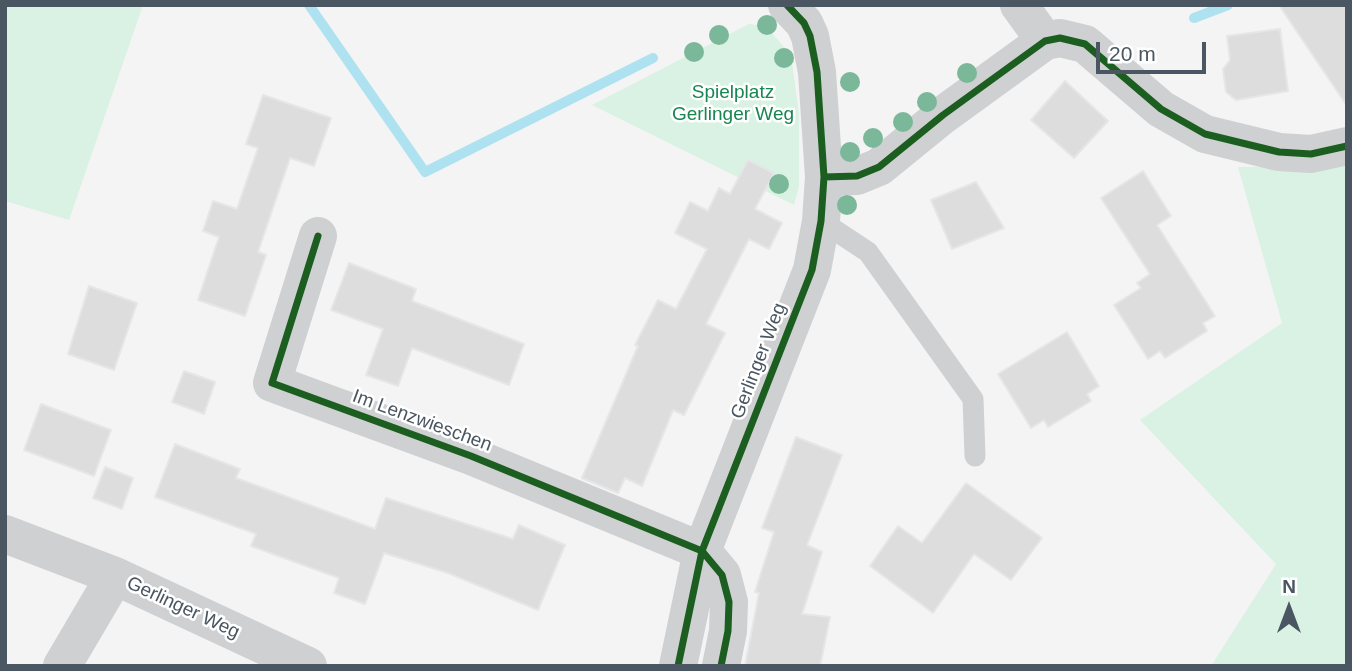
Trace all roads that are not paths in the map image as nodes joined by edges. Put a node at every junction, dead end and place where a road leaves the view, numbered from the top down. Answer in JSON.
{"nodes":[{"id":1,"x":787,"y":5,"type":"edge"},
{"id":2,"x":1019,"y":5,"type":"edge"},
{"id":3,"x":1045,"y":41,"type":"junction"},
{"id":4,"x":1347,"y":146,"type":"edge"},
{"id":5,"x":824,"y":177,"type":"junction"},
{"id":6,"x":821,"y":222,"type":"junction"},
{"id":7,"x":318,"y":236,"type":"dead end"},
{"id":8,"x":975,"y":456,"type":"dead end"},
{"id":9,"x":5,"y":534,"type":"edge"},
{"id":10,"x":702,"y":551,"type":"junction"},
{"id":11,"x":115,"y":576,"type":"junction"},
{"id":12,"x":62,"y":666,"type":"edge"},
{"id":13,"x":308,"y":666,"type":"edge"},
{"id":14,"x":678,"y":666,"type":"edge"},
{"id":15,"x":721,"y":666,"type":"edge"}],
"edges":[{"from":1,"to":5,"type":"street","name":"Gerlinger Weg"},
{"from":2,"to":3,"type":"street"},
{"from":3,"to":4,"type":"street"},
{"from":3,"to":5,"type":"street"},
{"from":5,"to":6,"type":"street","name":"Gerlinger Weg"},
{"from":6,"to":8,"type":"lane"},
{"from":6,"to":10,"type":"street","name":"Gerlinger Weg"},
{"from":7,"to":10,"type":"street","name":"Im Lenzwieschen"},
{"from":9,"to":11,"type":"street"},
{"from":10,"to":14,"type":"street","name":"Gerlinger Weg"},
{"from":10,"to":15,"type":"street"},
{"from":11,"to":12,"type":"street","name":"Gerlinger Weg"},
{"from":11,"to":13,"type":"street","name":"Gerlinger Weg"}]}
